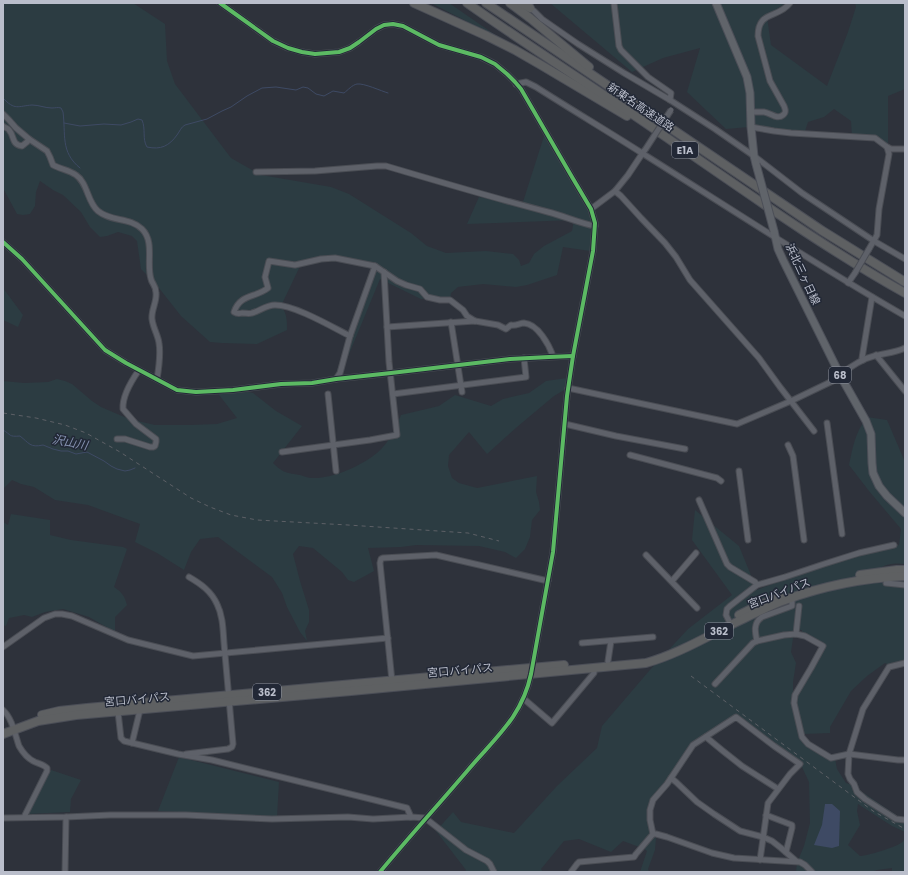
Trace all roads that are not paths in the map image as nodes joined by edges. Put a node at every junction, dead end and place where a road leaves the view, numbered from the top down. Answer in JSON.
{"nodes":[{"id":1,"x":220,"y":3,"type":"edge"},
{"id":2,"x":414,"y":3,"type":"edge"},
{"id":3,"x":467,"y":3,"type":"edge"},
{"id":4,"x":486,"y":3,"type":"edge"},
{"id":5,"x":510,"y":3,"type":"edge"},
{"id":6,"x":521,"y":3,"type":"edge"},
{"id":7,"x":614,"y":3,"type":"edge"},
{"id":8,"x":716,"y":3,"type":"edge"},
{"id":9,"x":790,"y":3,"type":"edge"},
{"id":10,"x":530,"y":5,"type":"edge"},
{"id":11,"x":516,"y":84,"type":"junction"},
{"id":12,"x":620,"y":93,"type":"junction"},
{"id":13,"x":670,"y":100,"type":"junction"},
{"id":14,"x":675,"y":104,"type":"junction"},
{"id":15,"x":751,"y":112,"type":"junction"},
{"id":16,"x":3,"y":114,"type":"edge"},
{"id":17,"x":3,"y":126,"type":"edge"},
{"id":18,"x":751,"y":127,"type":"junction"},
{"id":19,"x":29,"y":139,"type":"junction"},
{"id":20,"x":887,"y":148,"type":"junction"},
{"id":21,"x":905,"y":149,"type":"edge"},
{"id":22,"x":644,"y":152,"type":"junction"},
{"id":23,"x":754,"y":156,"type":"junction"},
{"id":24,"x":256,"y":172,"type":"dead end"},
{"id":25,"x":615,"y":191,"type":"junction"},
{"id":26,"x":746,"y":192,"type":"junction"},
{"id":27,"x":592,"y":209,"type":"junction"},
{"id":28,"x":595,"y":226,"type":"junction"},
{"id":29,"x":774,"y":235,"type":"junction"},
{"id":30,"x":874,"y":241,"type":"junction"},
{"id":31,"x":3,"y":242,"type":"edge"},
{"id":32,"x":905,"y":259,"type":"edge"},
{"id":33,"x":376,"y":266,"type":"junction"},
{"id":34,"x":384,"y":272,"type":"junction"},
{"id":35,"x":905,"y":282,"type":"edge"},
{"id":36,"x":848,"y":283,"type":"junction"},
{"id":37,"x":905,"y":293,"type":"edge"},
{"id":38,"x":872,"y":297,"type":"junction"},
{"id":39,"x":905,"y":316,"type":"edge"},
{"id":40,"x":476,"y":321,"type":"junction"},
{"id":41,"x":451,"y":322,"type":"junction"},
{"id":42,"x":387,"y":327,"type":"junction"},
{"id":43,"x":350,"y":336,"type":"junction"},
{"id":44,"x":905,"y":348,"type":"edge"},
{"id":45,"x":876,"y":355,"type":"junction"},
{"id":46,"x":553,"y":356,"type":"junction"},
{"id":47,"x":573,"y":356,"type":"junction"},
{"id":48,"x":524,"y":358,"type":"junction"},
{"id":49,"x":863,"y":360,"type":"junction"},
{"id":50,"x":458,"y":365,"type":"junction"},
{"id":51,"x":139,"y":370,"type":"junction"},
{"id":52,"x":391,"y":373,"type":"junction"},
{"id":53,"x":840,"y":376,"type":"junction"},
{"id":54,"x":157,"y":379,"type":"junction"},
{"id":55,"x":336,"y":379,"type":"junction"},
{"id":56,"x":461,"y":385,"type":"junction"},
{"id":57,"x":568,"y":388,"type":"junction"},
{"id":58,"x":462,"y":392,"type":"dead end"},
{"id":59,"x":905,"y":392,"type":"edge"},
{"id":60,"x":328,"y":394,"type":"dead end"},
{"id":61,"x":393,"y":394,"type":"junction"},
{"id":62,"x":791,"y":401,"type":"junction"},
{"id":63,"x":827,"y":423,"type":"dead end"},
{"id":64,"x":565,"y":424,"type":"junction"},
{"id":65,"x":814,"y":431,"type":"dead end"},
{"id":66,"x":117,"y":439,"type":"dead end"},
{"id":67,"x":333,"y":445,"type":"junction"},
{"id":68,"x":788,"y":445,"type":"dead end"},
{"id":69,"x":685,"y":449,"type":"dead end"},
{"id":70,"x":282,"y":452,"type":"dead end"},
{"id":71,"x":630,"y":455,"type":"dead end"},
{"id":72,"x":336,"y":471,"type":"dead end"},
{"id":73,"x":739,"y":471,"type":"dead end"},
{"id":74,"x":721,"y":481,"type":"dead end"},
{"id":75,"x":699,"y":500,"type":"dead end"},
{"id":76,"x":905,"y":513,"type":"edge"},
{"id":77,"x":842,"y":534,"type":"dead end"},
{"id":78,"x":748,"y":540,"type":"dead end"},
{"id":79,"x":804,"y":540,"type":"dead end"},
{"id":80,"x":894,"y":545,"type":"dead end"},
{"id":81,"x":696,"y":553,"type":"dead end"},
{"id":82,"x":646,"y":556,"type":"dead end"},
{"id":83,"x":905,"y":570,"type":"edge"},
{"id":84,"x":905,"y":576,"type":"edge"},
{"id":85,"x":189,"y":577,"type":"dead end"},
{"id":86,"x":548,"y":581,"type":"junction"},
{"id":87,"x":672,"y":581,"type":"junction"},
{"id":88,"x":886,"y":583,"type":"dead end"},
{"id":89,"x":757,"y":585,"type":"junction"},
{"id":90,"x":905,"y":585,"type":"edge"},
{"id":91,"x":792,"y":598,"type":"junction"},
{"id":92,"x":799,"y":606,"type":"dead end"},
{"id":93,"x":697,"y":608,"type":"dead end"},
{"id":94,"x":730,"y":623,"type":"junction"},
{"id":95,"x":796,"y":634,"type":"junction"},
{"id":96,"x":653,"y":637,"type":"dead end"},
{"id":97,"x":388,"y":638,"type":"junction"},
{"id":98,"x":611,"y":641,"type":"junction"},
{"id":99,"x":757,"y":641,"type":"junction"},
{"id":100,"x":582,"y":643,"type":"dead end"},
{"id":101,"x":3,"y":647,"type":"edge"},
{"id":102,"x":225,"y":653,"type":"junction"},
{"id":103,"x":608,"y":662,"type":"junction"},
{"id":104,"x":905,"y":663,"type":"edge"},
{"id":105,"x":594,"y":668,"type":"junction"},
{"id":106,"x":532,"y":671,"type":"junction"},
{"id":107,"x":392,"y":681,"type":"junction"},
{"id":108,"x":715,"y":684,"type":"dead end"},
{"id":109,"x":228,"y":698,"type":"junction"},
{"id":110,"x":524,"y":700,"type":"junction"},
{"id":111,"x":3,"y":710,"type":"edge"},
{"id":112,"x":140,"y":710,"type":"junction"},
{"id":113,"x":118,"y":712,"type":"junction"},
{"id":114,"x":12,"y":727,"type":"junction"},
{"id":115,"x":3,"y":728,"type":"edge"},
{"id":116,"x":3,"y":734,"type":"edge"},
{"id":117,"x":706,"y":737,"type":"junction"},
{"id":118,"x":132,"y":743,"type":"junction"},
{"id":119,"x":849,"y":754,"type":"junction"},
{"id":120,"x":180,"y":755,"type":"junction"},
{"id":121,"x":905,"y":760,"type":"edge"},
{"id":122,"x":671,"y":778,"type":"junction"},
{"id":123,"x":778,"y":789,"type":"junction"},
{"id":124,"x":766,"y":815,"type":"junction"},
{"id":125,"x":25,"y":817,"type":"junction"},
{"id":126,"x":411,"y":817,"type":"junction"},
{"id":127,"x":3,"y":818,"type":"edge"},
{"id":128,"x":66,"y":818,"type":"junction"},
{"id":129,"x":426,"y":818,"type":"junction"},
{"id":130,"x":905,"y":820,"type":"edge"},
{"id":131,"x":653,"y":834,"type":"junction"},
{"id":132,"x":763,"y":836,"type":"junction"},
{"id":133,"x":786,"y":852,"type":"junction"},
{"id":134,"x":760,"y":860,"type":"junction"},
{"id":135,"x":796,"y":862,"type":"junction"},
{"id":136,"x":65,"y":872,"type":"edge"},
{"id":137,"x":380,"y":872,"type":"edge"},
{"id":138,"x":494,"y":872,"type":"edge"},
{"id":139,"x":571,"y":872,"type":"edge"},
{"id":140,"x":812,"y":872,"type":"edge"}],
"edges":[{"from":1,"to":11,"type":"street"},
{"from":2,"to":26,"type":"highway"},
{"from":3,"to":26,"type":"highway","name":"新東名高速道路","number":"E1A"},
{"from":4,"to":12,"type":"highway","name":"新東名高速道路","number":"E1A"},
{"from":5,"to":12,"type":"highway"},
{"from":6,"to":10,"type":"highway"},
{"from":7,"to":13,"type":"street"},
{"from":8,"to":15,"type":"main road","name":"浜北三ヶ日線","number":"68"},
{"from":9,"to":15,"type":"street"},
{"from":10,"to":13,"type":"street"},
{"from":11,"to":22,"type":"street"},
{"from":11,"to":27,"type":"street"},
{"from":12,"to":35,"type":"highway","name":"新東名高速道路","number":"E1A"},
{"from":13,"to":14,"type":"street"},
{"from":14,"to":22,"type":"street","bridge":true},
{"from":14,"to":23,"type":"street"},
{"from":15,"to":18,"type":"main road","name":"浜北三ヶ日線","number":"68"},
{"from":16,"to":19,"type":"street"},
{"from":17,"to":19,"type":"street"},
{"from":18,"to":20,"type":"street"},
{"from":18,"to":23,"type":"main road","name":"浜北三ヶ日線","number":"68"},
{"from":19,"to":54,"type":"street"},
{"from":20,"to":21,"type":"street"},
{"from":20,"to":30,"type":"street"},
{"from":22,"to":25,"type":"street"},
{"from":22,"to":29,"type":"street"},
{"from":23,"to":29,"type":"main road","name":"浜北三ヶ日線","number":"68","bridge":true},
{"from":23,"to":30,"type":"street"},
{"from":24,"to":28,"type":"street"},
{"from":25,"to":27,"type":"street"},
{"from":25,"to":62,"type":"street"},
{"from":26,"to":37,"type":"highway","name":"新東名高速道路","number":"E1A"},
{"from":27,"to":28,"type":"street"},
{"from":28,"to":47,"type":"street"},
{"from":29,"to":36,"type":"street"},
{"from":29,"to":53,"type":"main road","name":"浜北三ヶ日線","number":"68"},
{"from":30,"to":32,"type":"street"},
{"from":30,"to":36,"type":"street","bridge":true},
{"from":31,"to":51,"type":"street"},
{"from":33,"to":34,"type":"street"},
{"from":33,"to":43,"type":"street"},
{"from":33,"to":43,"type":"street"},
{"from":34,"to":40,"type":"street"},
{"from":34,"to":42,"type":"street"},
{"from":36,"to":38,"type":"street"},
{"from":38,"to":39,"type":"street"},
{"from":38,"to":49,"type":"street"},
{"from":40,"to":41,"type":"street"},
{"from":40,"to":46,"type":"street"},
{"from":41,"to":42,"type":"street"},
{"from":41,"to":50,"type":"street"},
{"from":42,"to":52,"type":"street"},
{"from":43,"to":55,"type":"street"},
{"from":44,"to":45,"type":"street"},
{"from":45,"to":49,"type":"street"},
{"from":45,"to":59,"type":"street"},
{"from":46,"to":47,"type":"street"},
{"from":46,"to":48,"type":"street"},
{"from":47,"to":57,"type":"street"},
{"from":48,"to":50,"type":"street"},
{"from":48,"to":56,"type":"street"},
{"from":49,"to":53,"type":"street"},
{"from":50,"to":52,"type":"street"},
{"from":50,"to":56,"type":"street"},
{"from":51,"to":54,"type":"street"},
{"from":51,"to":66,"type":"street"},
{"from":52,"to":55,"type":"street"},
{"from":52,"to":61,"type":"street"},
{"from":53,"to":62,"type":"street"},
{"from":53,"to":76,"type":"main road","name":"浜北三ヶ日線","number":"68"},
{"from":54,"to":55,"type":"street"},
{"from":56,"to":58,"type":"street"},
{"from":56,"to":61,"type":"street"},
{"from":57,"to":62,"type":"street"},
{"from":57,"to":64,"type":"street"},
{"from":60,"to":67,"type":"street"},
{"from":61,"to":67,"type":"street"},
{"from":62,"to":65,"type":"street"},
{"from":63,"to":77,"type":"street"},
{"from":64,"to":69,"type":"street"},
{"from":64,"to":86,"type":"street"},
{"from":67,"to":70,"type":"street"},
{"from":67,"to":72,"type":"street"},
{"from":68,"to":79,"type":"street"},
{"from":71,"to":74,"type":"street"},
{"from":73,"to":78,"type":"street"},
{"from":75,"to":89,"type":"street"},
{"from":80,"to":89,"type":"street"},
{"from":81,"to":87,"type":"street"},
{"from":82,"to":87,"type":"street"},
{"from":83,"to":94,"type":"highway","name":"宮口バイパス","number":"362"},
{"from":84,"to":91,"type":"highway","name":"宮口バイパス","number":"362"},
{"from":85,"to":102,"type":"street"},
{"from":86,"to":97,"type":"street"},
{"from":86,"to":106,"type":"street"},
{"from":87,"to":93,"type":"street"},
{"from":88,"to":90,"type":"street"},
{"from":89,"to":94,"type":"street"},
{"from":91,"to":94,"type":"highway","name":"宮口バイパス","number":"362"},
{"from":91,"to":99,"type":"street"},
{"from":92,"to":95,"type":"street"},
{"from":94,"to":103,"type":"highway","name":"宮口バイパス","number":"362"},
{"from":94,"to":105,"type":"highway","name":"宮口バイパス","number":"362"},
{"from":95,"to":99,"type":"street"},
{"from":95,"to":119,"type":"street"},
{"from":96,"to":98,"type":"street"},
{"from":97,"to":102,"type":"street"},
{"from":97,"to":107,"type":"street"},
{"from":98,"to":100,"type":"street"},
{"from":98,"to":103,"type":"street"},
{"from":99,"to":108,"type":"street"},
{"from":101,"to":102,"type":"street"},
{"from":102,"to":109,"type":"street"},
{"from":103,"to":106,"type":"highway","name":"宮口バイパス","number":"362"},
{"from":104,"to":119,"type":"street"},
{"from":105,"to":106,"type":"highway","name":"宮口バイパス","number":"362"},
{"from":105,"to":110,"type":"street"},
{"from":106,"to":107,"type":"highway","name":"宮口バイパス","number":"362"},
{"from":106,"to":109,"type":"highway","name":"宮口バイパス","number":"362"},
{"from":106,"to":110,"type":"street"},
{"from":107,"to":109,"type":"highway","name":"宮口バイパス","number":"362"},
{"from":109,"to":112,"type":"highway","name":"宮口バイパス","number":"362"},
{"from":109,"to":114,"type":"highway","name":"宮口バイパス","number":"362"},
{"from":109,"to":120,"type":"street"},
{"from":110,"to":129,"type":"street"},
{"from":111,"to":114,"type":"street"},
{"from":112,"to":113,"type":"highway","name":"宮口バイパス","number":"362"},
{"from":112,"to":118,"type":"street"},
{"from":113,"to":114,"type":"highway","name":"宮口バイパス","number":"362"},
{"from":113,"to":118,"type":"street"},
{"from":114,"to":115,"type":"highway","name":"宮口バイパス","number":"362"},
{"from":114,"to":116,"type":"highway","name":"宮口バイパス","number":"362"},
{"from":114,"to":125,"type":"street"},
{"from":117,"to":122,"type":"street"},
{"from":117,"to":123,"type":"street"},
{"from":117,"to":123,"type":"street"},
{"from":118,"to":120,"type":"street"},
{"from":119,"to":121,"type":"street"},
{"from":119,"to":130,"type":"street"},
{"from":120,"to":126,"type":"street"},
{"from":122,"to":131,"type":"street"},
{"from":122,"to":132,"type":"street"},
{"from":123,"to":124,"type":"street"},
{"from":124,"to":132,"type":"street"},
{"from":124,"to":133,"type":"street"},
{"from":125,"to":127,"type":"street"},
{"from":125,"to":128,"type":"street"},
{"from":126,"to":128,"type":"street"},
{"from":126,"to":129,"type":"street"},
{"from":128,"to":136,"type":"street"},
{"from":129,"to":137,"type":"street"},
{"from":129,"to":138,"type":"street"},
{"from":131,"to":134,"type":"street"},
{"from":131,"to":139,"type":"street"},
{"from":132,"to":133,"type":"street"},
{"from":132,"to":134,"type":"street"},
{"from":133,"to":135,"type":"street"},
{"from":134,"to":135,"type":"street"},
{"from":135,"to":140,"type":"street"}]}
